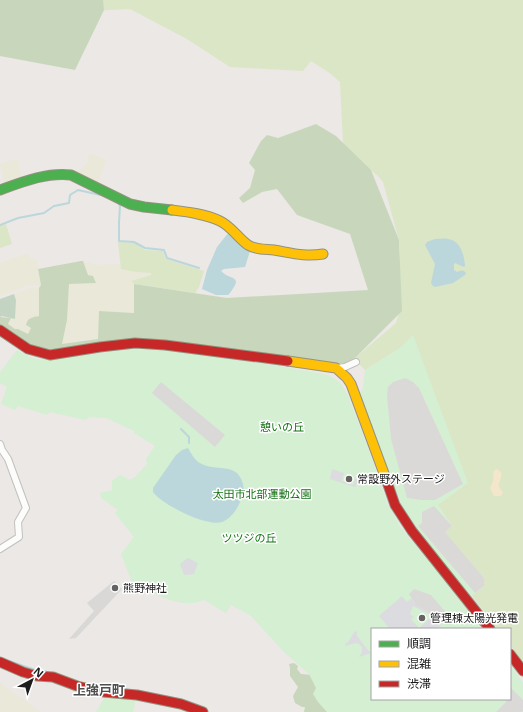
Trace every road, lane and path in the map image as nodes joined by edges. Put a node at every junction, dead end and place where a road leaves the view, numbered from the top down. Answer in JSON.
{"nodes":[{"id":1,"x":0,"y":190,"type":"edge"},
{"id":2,"x":323,"y":254,"type":"dead end"},
{"id":3,"x":0,"y":330,"type":"edge"},
{"id":4,"x":356,"y":362,"type":"dead end"},
{"id":5,"x":336,"y":368,"type":"junction"},
{"id":6,"x":0,"y":444,"type":"edge"},
{"id":7,"x":0,"y":549,"type":"edge"},
{"id":8,"x":489,"y":628,"type":"edge"},
{"id":9,"x":511,"y":655,"type":"edge"},
{"id":10,"x":0,"y":662,"type":"edge"},
{"id":11,"x":523,"y":671,"type":"edge"},
{"id":12,"x":203,"y":712,"type":"edge"}],
"edges":[{"from":1,"to":2,"type":"street"},
{"from":3,"to":5,"type":"street"},
{"from":4,"to":5,"type":"street"},
{"from":5,"to":8,"type":"street"},
{"from":6,"to":7,"type":"street"},
{"from":9,"to":11,"type":"street"},
{"from":10,"to":12,"type":"street"}]}
